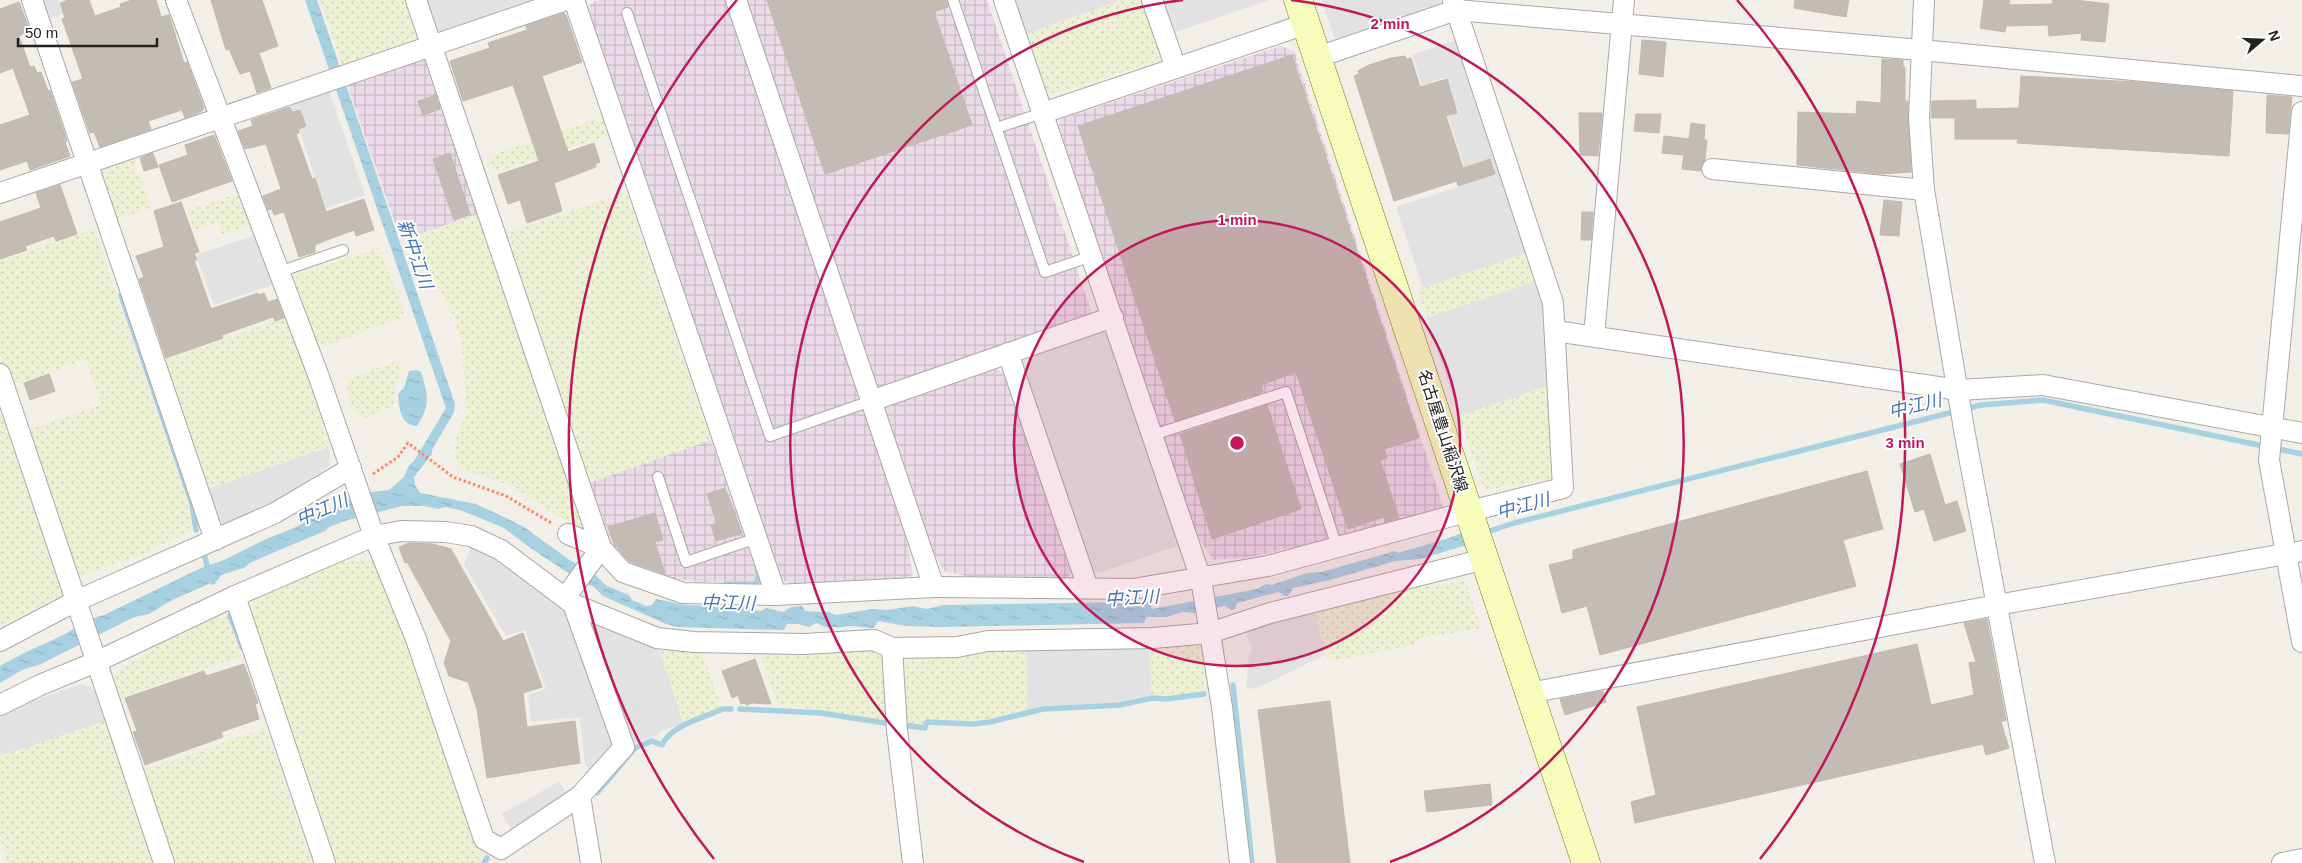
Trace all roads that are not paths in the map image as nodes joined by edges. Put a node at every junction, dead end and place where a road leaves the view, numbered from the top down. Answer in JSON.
{"nodes":[{"id":1,"x":32,"y":0,"type":"edge"},
{"id":2,"x":176,"y":0,"type":"edge"},
{"id":3,"x":416,"y":0,"type":"edge"},
{"id":4,"x":566,"y":0,"type":"edge"},
{"id":5,"x":574,"y":0,"type":"edge"},
{"id":6,"x":736,"y":0,"type":"edge"},
{"id":7,"x":953,"y":0,"type":"edge"},
{"id":8,"x":1004,"y":0,"type":"edge"},
{"id":9,"x":1152,"y":0,"type":"edge"},
{"id":10,"x":1624,"y":0,"type":"edge"},
{"id":11,"x":1924,"y":0,"type":"edge"},
{"id":12,"x":1455,"y":5,"type":"edge"},
{"id":13,"x":1302,"y":12,"type":"edge"},
{"id":14,"x":626,"y":13,"type":"dead end"},
{"id":15,"x":1622,"y":23,"type":"junction"},
{"id":16,"x":432,"y":46,"type":"junction"},
{"id":17,"x":1921,"y":50,"type":"junction"},
{"id":18,"x":1318,"y":58,"type":"junction"},
{"id":19,"x":1176,"y":68,"type":"junction"},
{"id":20,"x":2302,"y":86,"type":"edge"},
{"id":21,"x":2302,"y":112,"type":"edge"},
{"id":22,"x":1043,"y":113,"type":"junction"},
{"id":23,"x":221,"y":119,"type":"junction"},
{"id":24,"x":996,"y":128,"type":"junction"},
{"id":25,"x":88,"y":164,"type":"junction"},
{"id":26,"x":1712,"y":169,"type":"dead end"},
{"id":27,"x":1924,"y":190,"type":"junction"},
{"id":28,"x":0,"y":194,"type":"edge"},
{"id":29,"x":343,"y":250,"type":"dead end"},
{"id":30,"x":1092,"y":256,"type":"junction"},
{"id":31,"x":279,"y":272,"type":"junction"},
{"id":32,"x":1113,"y":317,"type":"junction"},
{"id":33,"x":1555,"y":331,"type":"junction"},
{"id":34,"x":1594,"y":336,"type":"junction"},
{"id":35,"x":1008,"y":354,"type":"junction"},
{"id":36,"x":0,"y":374,"type":"edge"},
{"id":37,"x":1959,"y":391,"type":"junction"},
{"id":38,"x":871,"y":401,"type":"junction"},
{"id":39,"x":2272,"y":428,"type":"junction"},
{"id":40,"x":2302,"y":433,"type":"edge"},
{"id":41,"x":1153,"y":435,"type":"junction"},
{"id":42,"x":354,"y":476,"type":"junction"},
{"id":43,"x":658,"y":477,"type":"dead end"},
{"id":44,"x":1470,"y":512,"type":"junction"},
{"id":45,"x":372,"y":528,"type":"junction"},
{"id":46,"x":568,"y":534,"type":"road end"},
{"id":47,"x":757,"y":538,"type":"junction"},
{"id":48,"x":215,"y":540,"type":"junction"},
{"id":49,"x":1337,"y":547,"type":"junction"},
{"id":50,"x":598,"y":552,"type":"junction"},
{"id":51,"x":2294,"y":552,"type":"edge"},
{"id":52,"x":1484,"y":557,"type":"junction"},
{"id":53,"x":1201,"y":577,"type":"junction"},
{"id":54,"x":934,"y":587,"type":"junction"},
{"id":55,"x":1088,"y":588,"type":"junction"},
{"id":56,"x":235,"y":596,"type":"junction"},
{"id":57,"x":776,"y":596,"type":"junction"},
{"id":58,"x":569,"y":598,"type":"junction"},
{"id":59,"x":1997,"y":605,"type":"junction"},
{"id":60,"x":77,"y":606,"type":"junction"},
{"id":61,"x":1209,"y":629,"type":"junction"},
{"id":62,"x":0,"y":641,"type":"edge"},
{"id":63,"x":2302,"y":642,"type":"edge"},
{"id":64,"x":892,"y":648,"type":"junction"},
{"id":65,"x":95,"y":659,"type":"junction"},
{"id":66,"x":1529,"y":693,"type":"junction"},
{"id":67,"x":0,"y":705,"type":"edge"},
{"id":68,"x":580,"y":796,"type":"junction"},
{"id":69,"x":2302,"y":859,"type":"edge"},
{"id":70,"x":164,"y":863,"type":"edge"},
{"id":71,"x":325,"y":863,"type":"edge"},
{"id":72,"x":590,"y":863,"type":"edge"},
{"id":73,"x":913,"y":863,"type":"edge"},
{"id":74,"x":1240,"y":863,"type":"edge"},
{"id":75,"x":1586,"y":863,"type":"edge"},
{"id":76,"x":2045,"y":863,"type":"edge"},
{"id":77,"x":2282,"y":863,"type":"edge"}],
"edges":[{"from":1,"to":25,"type":"street"},
{"from":2,"to":23,"type":"street"},
{"from":3,"to":16,"type":"street"},
{"from":4,"to":16,"type":"street"},
{"from":5,"to":47,"type":"street"},
{"from":6,"to":38,"type":"street"},
{"from":7,"to":24,"type":"lane"},
{"from":8,"to":22,"type":"street"},
{"from":9,"to":19,"type":"street"},
{"from":10,"to":15,"type":"street"},
{"from":11,"to":17,"type":"street"},
{"from":12,"to":15,"type":"street"},
{"from":12,"to":18,"type":"street"},
{"from":12,"to":33,"type":"street"},
{"from":13,"to":18,"type":"main road","name":"名古屋豊山稲沢線"},
{"from":13,"to":19,"type":"street"},
{"from":14,"to":38,"type":"lane"},
{"from":15,"to":17,"type":"street"},
{"from":15,"to":34,"type":"street"},
{"from":16,"to":23,"type":"street"},
{"from":16,"to":50,"type":"street"},
{"from":17,"to":20,"type":"street"},
{"from":17,"to":27,"type":"street"},
{"from":18,"to":44,"type":"main road","name":"名古屋豊山稲沢線"},
{"from":19,"to":22,"type":"street"},
{"from":21,"to":39,"type":"street"},
{"from":22,"to":24,"type":"lane"},
{"from":22,"to":30,"type":"street"},
{"from":23,"to":25,"type":"street"},
{"from":23,"to":31,"type":"street"},
{"from":24,"to":30,"type":"lane"},
{"from":25,"to":28,"type":"street"},
{"from":25,"to":48,"type":"street"},
{"from":26,"to":27,"type":"street"},
{"from":27,"to":37,"type":"street"},
{"from":29,"to":31,"type":"lane"},
{"from":30,"to":32,"type":"street"},
{"from":31,"to":42,"type":"street"},
{"from":32,"to":35,"type":"street"},
{"from":32,"to":41,"type":"street"},
{"from":33,"to":34,"type":"street"},
{"from":33,"to":44,"type":"street"},
{"from":34,"to":37,"type":"street"},
{"from":35,"to":38,"type":"street"},
{"from":35,"to":55,"type":"street"},
{"from":36,"to":60,"type":"street"},
{"from":37,"to":39,"type":"street"},
{"from":37,"to":59,"type":"street"},
{"from":38,"to":54,"type":"street"},
{"from":39,"to":40,"type":"street"},
{"from":39,"to":51,"type":"street"},
{"from":41,"to":49,"type":"lane"},
{"from":41,"to":53,"type":"street"},
{"from":42,"to":45,"type":"street"},
{"from":42,"to":48,"type":"street"},
{"from":43,"to":47,"type":"lane"},
{"from":44,"to":49,"type":"street"},
{"from":44,"to":52,"type":"main road","name":"名古屋豊山稲沢線"},
{"from":45,"to":56,"type":"street"},
{"from":45,"to":58,"type":"street"},
{"from":45,"to":68,"type":"street"},
{"from":46,"to":50,"type":"street"},
{"from":47,"to":57,"type":"street"},
{"from":48,"to":60,"type":"street"},
{"from":49,"to":53,"type":"street"},
{"from":50,"to":57,"type":"street"},
{"from":50,"to":58,"type":"street"},
{"from":51,"to":59,"type":"street"},
{"from":51,"to":63,"type":"street"},
{"from":52,"to":61,"type":"street"},
{"from":52,"to":66,"type":"main road","name":"名古屋豊山稲沢線"},
{"from":53,"to":55,"type":"street"},
{"from":53,"to":61,"type":"street"},
{"from":54,"to":55,"type":"street"},
{"from":54,"to":57,"type":"street"},
{"from":56,"to":65,"type":"street"},
{"from":56,"to":71,"type":"street"},
{"from":58,"to":64,"type":"street"},
{"from":58,"to":68,"type":"street"},
{"from":59,"to":66,"type":"street"},
{"from":59,"to":76,"type":"street"},
{"from":60,"to":62,"type":"street"},
{"from":60,"to":65,"type":"street"},
{"from":61,"to":64,"type":"street"},
{"from":61,"to":74,"type":"street"},
{"from":64,"to":73,"type":"street"},
{"from":65,"to":67,"type":"street"},
{"from":65,"to":70,"type":"street"},
{"from":66,"to":75,"type":"main road","name":"名古屋豊山稲沢線"},
{"from":68,"to":72,"type":"street"},
{"from":69,"to":77,"type":"street"}]}
